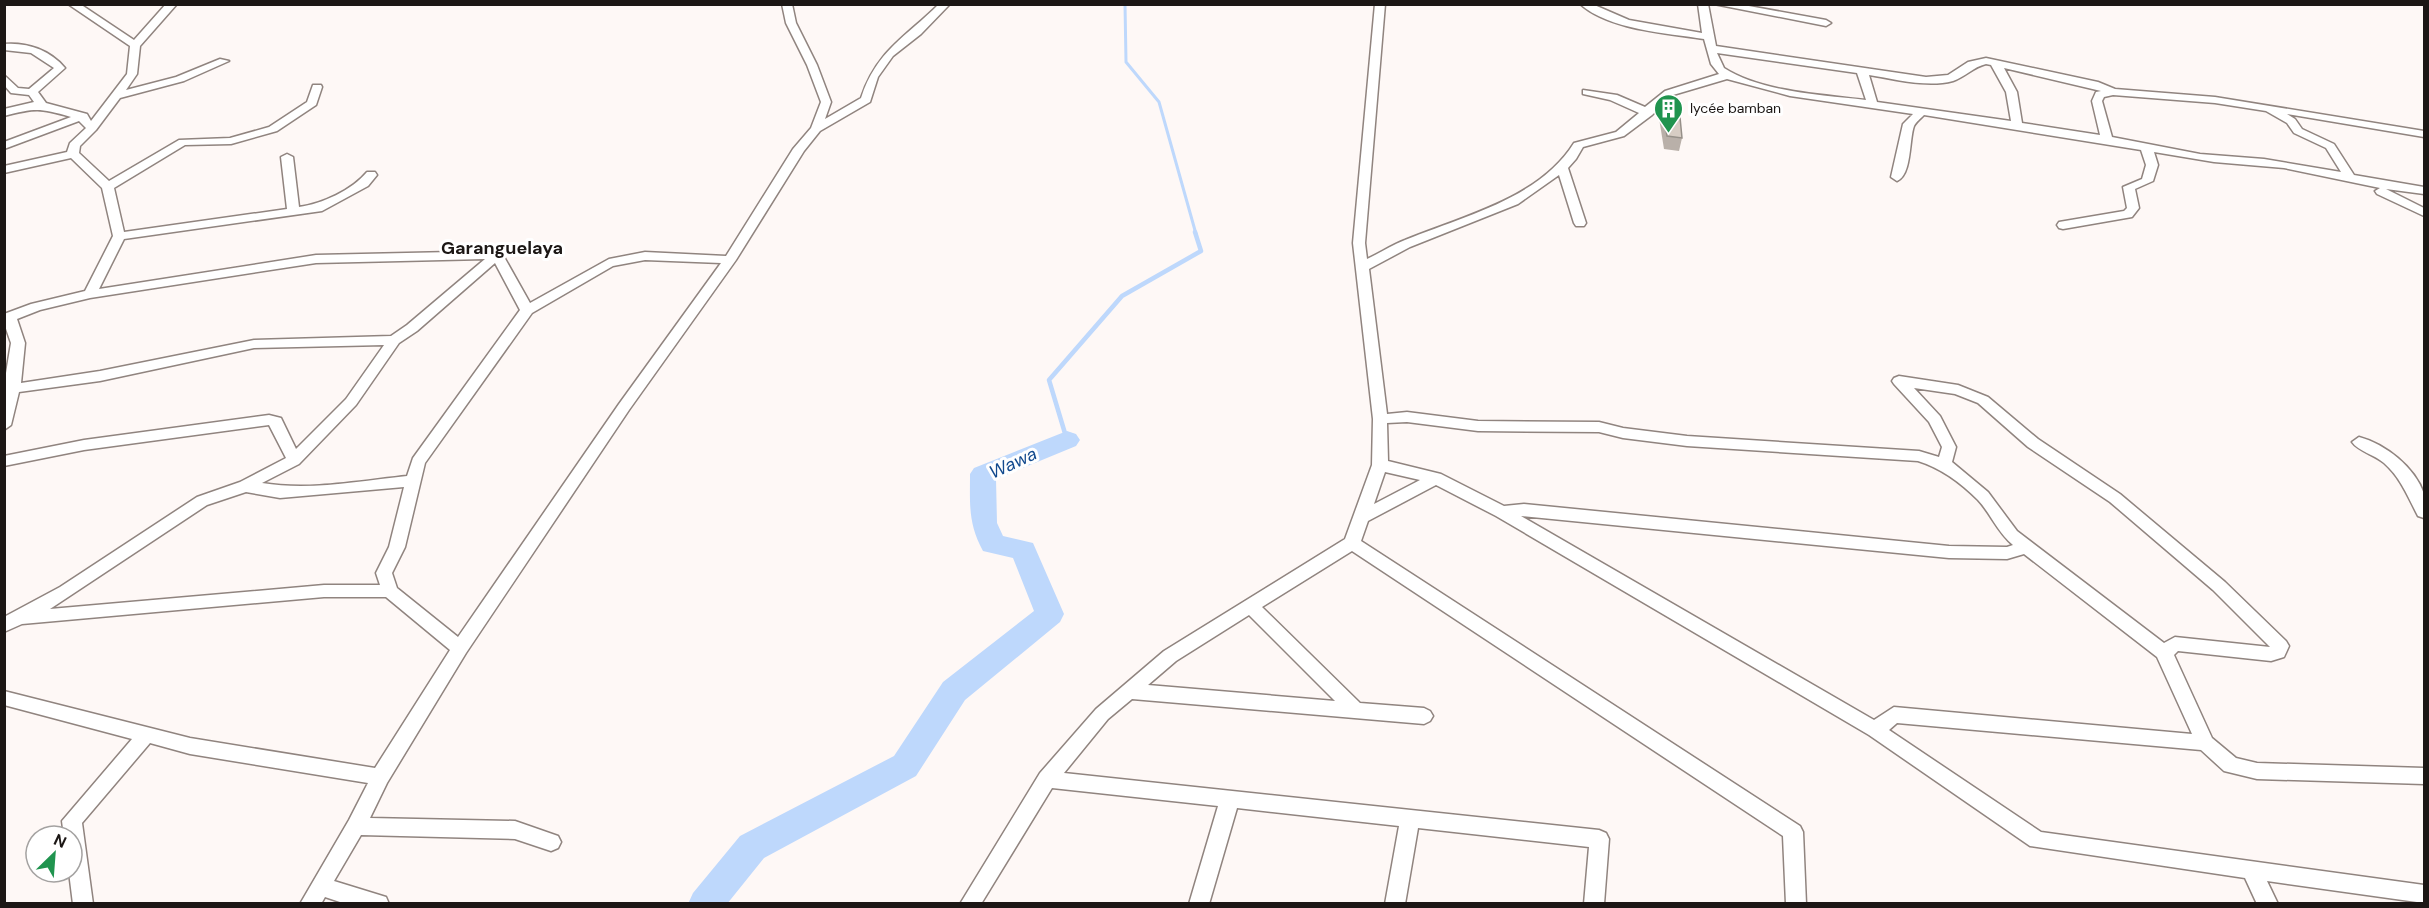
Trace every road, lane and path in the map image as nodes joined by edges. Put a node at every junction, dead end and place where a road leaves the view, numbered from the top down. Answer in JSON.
{"nodes":[{"id":1,"x":73,"y":4,"type":"edge"},
{"id":2,"x":171,"y":4,"type":"edge"},
{"id":3,"x":787,"y":4,"type":"edge"},
{"id":4,"x":945,"y":4,"type":"edge"},
{"id":5,"x":1380,"y":4,"type":"edge"},
{"id":6,"x":1585,"y":4,"type":"edge"},
{"id":7,"x":1702,"y":4,"type":"edge"},
{"id":8,"x":1719,"y":4,"type":"edge"},
{"id":9,"x":1826,"y":23,"type":"dead end"},
{"id":10,"x":1707,"y":37,"type":"junction"},
{"id":11,"x":135,"y":45,"type":"junction"},
{"id":12,"x":4,"y":47,"type":"edge"},
{"id":13,"x":1712,"y":49,"type":"junction"},
{"id":14,"x":224,"y":61,"type":"dead end"},
{"id":15,"x":1995,"y":63,"type":"junction"},
{"id":16,"x":1862,"y":71,"type":"junction"},
{"id":17,"x":1728,"y":75,"type":"junction"},
{"id":18,"x":4,"y":78,"type":"edge"},
{"id":19,"x":317,"y":87,"type":"dead end"},
{"id":20,"x":32,"y":92,"type":"junction"},
{"id":21,"x":1587,"y":92,"type":"dead end"},
{"id":22,"x":2113,"y":92,"type":"junction"},
{"id":23,"x":116,"y":96,"type":"junction"},
{"id":24,"x":42,"y":105,"type":"junction"},
{"id":25,"x":1873,"y":105,"type":"junction"},
{"id":26,"x":2269,"y":108,"type":"junction"},
{"id":27,"x":1921,"y":112,"type":"junction"},
{"id":28,"x":4,"y":113,"type":"edge"},
{"id":29,"x":1648,"y":113,"type":"junction"},
{"id":30,"x":80,"y":116,"type":"junction"},
{"id":31,"x":100,"y":118,"type":"junction"},
{"id":32,"x":2017,"y":125,"type":"junction"},
{"id":33,"x":92,"y":128,"type":"junction"},
{"id":34,"x":816,"y":129,"type":"junction"},
{"id":35,"x":2424,"y":134,"type":"edge"},
{"id":36,"x":2107,"y":140,"type":"junction"},
{"id":37,"x":4,"y":146,"type":"edge"},
{"id":38,"x":2147,"y":149,"type":"junction"},
{"id":39,"x":73,"y":154,"type":"junction"},
{"id":40,"x":286,"y":157,"type":"dead end"},
{"id":41,"x":1562,"y":167,"type":"junction"},
{"id":42,"x":4,"y":170,"type":"edge"},
{"id":43,"x":371,"y":175,"type":"dead end"},
{"id":44,"x":1897,"y":177,"type":"dead end"},
{"id":45,"x":2350,"y":178,"type":"junction"},
{"id":46,"x":108,"y":187,"type":"junction"},
{"id":47,"x":2387,"y":190,"type":"junction"},
{"id":48,"x":2424,"y":190,"type":"edge"},
{"id":49,"x":294,"y":212,"type":"junction"},
{"id":50,"x":2424,"y":212,"type":"edge"},
{"id":51,"x":1580,"y":223,"type":"dead end"},
{"id":52,"x":2063,"y":225,"type":"dead end"},
{"id":53,"x":119,"y":236,"type":"junction"},
{"id":54,"x":496,"y":255,"type":"junction"},
{"id":55,"x":730,"y":260,"type":"junction"},
{"id":56,"x":1362,"y":267,"type":"junction"},
{"id":57,"x":90,"y":294,"type":"junction"},
{"id":58,"x":527,"y":310,"type":"junction"},
{"id":59,"x":7,"y":318,"type":"edge"},
{"id":60,"x":394,"y":340,"type":"junction"},
{"id":61,"x":9,"y":390,"type":"edge"},
{"id":62,"x":1380,"y":419,"type":"junction"},
{"id":63,"x":4,"y":425,"type":"edge"},
{"id":64,"x":2359,"y":442,"type":"dead end"},
{"id":65,"x":294,"y":460,"type":"junction"},
{"id":66,"x":4,"y":461,"type":"edge"},
{"id":67,"x":1944,"y":464,"type":"junction"},
{"id":68,"x":1380,"y":465,"type":"junction"},
{"id":69,"x":1436,"y":478,"type":"junction"},
{"id":70,"x":415,"y":480,"type":"junction"},
{"id":71,"x":245,"y":486,"type":"junction"},
{"id":72,"x":1502,"y":512,"type":"junction"},
{"id":73,"x":2424,"y":512,"type":"edge"},
{"id":74,"x":1361,"y":518,"type":"junction"},
{"id":75,"x":1352,"y":543,"type":"junction"},
{"id":76,"x":2026,"y":547,"type":"junction"},
{"id":77,"x":390,"y":591,"type":"junction"},
{"id":78,"x":1251,"y":606,"type":"junction"},
{"id":79,"x":12,"y":622,"type":"edge"},
{"id":80,"x":460,"y":648,"type":"junction"},
{"id":81,"x":2164,"y":652,"type":"junction"},
{"id":82,"x":1128,"y":692,"type":"junction"},
{"id":83,"x":4,"y":698,"type":"edge"},
{"id":84,"x":1356,"y":711,"type":"junction"},
{"id":85,"x":1424,"y":716,"type":"dead end"},
{"id":86,"x":1875,"y":730,"type":"junction"},
{"id":87,"x":147,"y":734,"type":"junction"},
{"id":88,"x":2205,"y":743,"type":"junction"},
{"id":89,"x":2424,"y":776,"type":"edge"},
{"id":90,"x":380,"y":777,"type":"junction"},
{"id":91,"x":1047,"y":779,"type":"junction"},
{"id":92,"x":1230,"y":799,"type":"junction"},
{"id":93,"x":1410,"y":819,"type":"junction"},
{"id":94,"x":356,"y":826,"type":"junction"},
{"id":95,"x":551,"y":842,"type":"dead end"},
{"id":96,"x":2251,"y":870,"type":"junction"},
{"id":97,"x":322,"y":887,"type":"junction"},
{"id":98,"x":2420,"y":896,"type":"edge"},
{"id":99,"x":83,"y":903,"type":"edge"},
{"id":100,"x":310,"y":903,"type":"edge"},
{"id":101,"x":379,"y":903,"type":"edge"},
{"id":102,"x":970,"y":903,"type":"edge"},
{"id":103,"x":1199,"y":903,"type":"edge"},
{"id":104,"x":1395,"y":903,"type":"edge"},
{"id":105,"x":1594,"y":903,"type":"edge"},
{"id":106,"x":1796,"y":903,"type":"edge"},
{"id":107,"x":2268,"y":903,"type":"edge"}],
"edges":[{"from":1,"to":11,"type":"street"},
{"from":2,"to":11,"type":"street"},
{"from":3,"to":34,"type":"street"},
{"from":4,"to":34,"type":"street"},
{"from":5,"to":56,"type":"street"},
{"from":6,"to":10,"type":"street"},
{"from":7,"to":10,"type":"street"},
{"from":8,"to":9,"type":"street"},
{"from":10,"to":13,"type":"street"},
{"from":11,"to":23,"type":"street"},
{"from":12,"to":20,"type":"street"},
{"from":13,"to":16,"type":"street"},
{"from":13,"to":17,"type":"street"},
{"from":14,"to":23,"type":"street"},
{"from":15,"to":16,"type":"street"},
{"from":15,"to":22,"type":"street"},
{"from":15,"to":32,"type":"street"},
{"from":16,"to":25,"type":"street"},
{"from":17,"to":25,"type":"street"},
{"from":17,"to":29,"type":"street"},
{"from":18,"to":20,"type":"street"},
{"from":19,"to":46,"type":"street"},
{"from":20,"to":24,"type":"street"},
{"from":21,"to":29,"type":"street"},
{"from":22,"to":26,"type":"street"},
{"from":22,"to":36,"type":"street"},
{"from":23,"to":31,"type":"street"},
{"from":24,"to":28,"type":"street"},
{"from":24,"to":30,"type":"street"},
{"from":25,"to":27,"type":"street"},
{"from":26,"to":35,"type":"street"},
{"from":26,"to":45,"type":"street"},
{"from":27,"to":32,"type":"street"},
{"from":27,"to":44,"type":"street"},
{"from":29,"to":41,"type":"street"},
{"from":30,"to":31,"type":"street"},
{"from":30,"to":33,"type":"street"},
{"from":30,"to":37,"type":"street"},
{"from":31,"to":33,"type":"street"},
{"from":32,"to":36,"type":"street"},
{"from":33,"to":39,"type":"street"},
{"from":34,"to":55,"type":"street"},
{"from":36,"to":38,"type":"street"},
{"from":38,"to":45,"type":"street"},
{"from":38,"to":52,"type":"street"},
{"from":39,"to":42,"type":"street"},
{"from":39,"to":46,"type":"street"},
{"from":40,"to":49,"type":"street"},
{"from":41,"to":51,"type":"street"},
{"from":41,"to":56,"type":"street"},
{"from":43,"to":49,"type":"street"},
{"from":45,"to":47,"type":"street"},
{"from":46,"to":53,"type":"street"},
{"from":47,"to":48,"type":"street"},
{"from":47,"to":50,"type":"street"},
{"from":49,"to":53,"type":"street"},
{"from":53,"to":57,"type":"street"},
{"from":54,"to":57,"type":"street"},
{"from":54,"to":58,"type":"street"},
{"from":54,"to":60,"type":"street"},
{"from":55,"to":58,"type":"street"},
{"from":55,"to":80,"type":"street"},
{"from":56,"to":62,"type":"street"},
{"from":57,"to":59,"type":"street"},
{"from":58,"to":70,"type":"street"},
{"from":59,"to":61,"type":"street"},
{"from":60,"to":61,"type":"street"},
{"from":60,"to":65,"type":"street"},
{"from":61,"to":63,"type":"street"},
{"from":62,"to":67,"type":"street"},
{"from":62,"to":68,"type":"street"},
{"from":64,"to":73,"type":"street"},
{"from":65,"to":66,"type":"street"},
{"from":65,"to":71,"type":"street"},
{"from":67,"to":76,"type":"street"},
{"from":67,"to":81,"type":"street"},
{"from":68,"to":69,"type":"street"},
{"from":68,"to":74,"type":"street"},
{"from":69,"to":72,"type":"street"},
{"from":69,"to":74,"type":"street"},
{"from":70,"to":71,"type":"street"},
{"from":70,"to":77,"type":"street"},
{"from":71,"to":79,"type":"street"},
{"from":72,"to":76,"type":"street"},
{"from":72,"to":86,"type":"street"},
{"from":74,"to":75,"type":"street"},
{"from":75,"to":78,"type":"street"},
{"from":75,"to":106,"type":"street"},
{"from":76,"to":81,"type":"street"},
{"from":77,"to":79,"type":"street"},
{"from":77,"to":80,"type":"street"},
{"from":78,"to":82,"type":"street"},
{"from":78,"to":84,"type":"street"},
{"from":80,"to":90,"type":"street"},
{"from":81,"to":88,"type":"street"},
{"from":82,"to":84,"type":"street"},
{"from":82,"to":91,"type":"street"},
{"from":83,"to":87,"type":"street"},
{"from":84,"to":85,"type":"street"},
{"from":86,"to":88,"type":"street"},
{"from":86,"to":96,"type":"street"},
{"from":87,"to":90,"type":"street"},
{"from":87,"to":99,"type":"street"},
{"from":88,"to":89,"type":"street"},
{"from":90,"to":94,"type":"street"},
{"from":91,"to":92,"type":"street"},
{"from":91,"to":102,"type":"street"},
{"from":92,"to":93,"type":"street"},
{"from":92,"to":103,"type":"street"},
{"from":93,"to":104,"type":"street"},
{"from":93,"to":105,"type":"street"},
{"from":94,"to":95,"type":"street"},
{"from":94,"to":97,"type":"street"},
{"from":96,"to":98,"type":"street"},
{"from":96,"to":107,"type":"street"},
{"from":97,"to":100,"type":"street"},
{"from":97,"to":101,"type":"street"}]}
